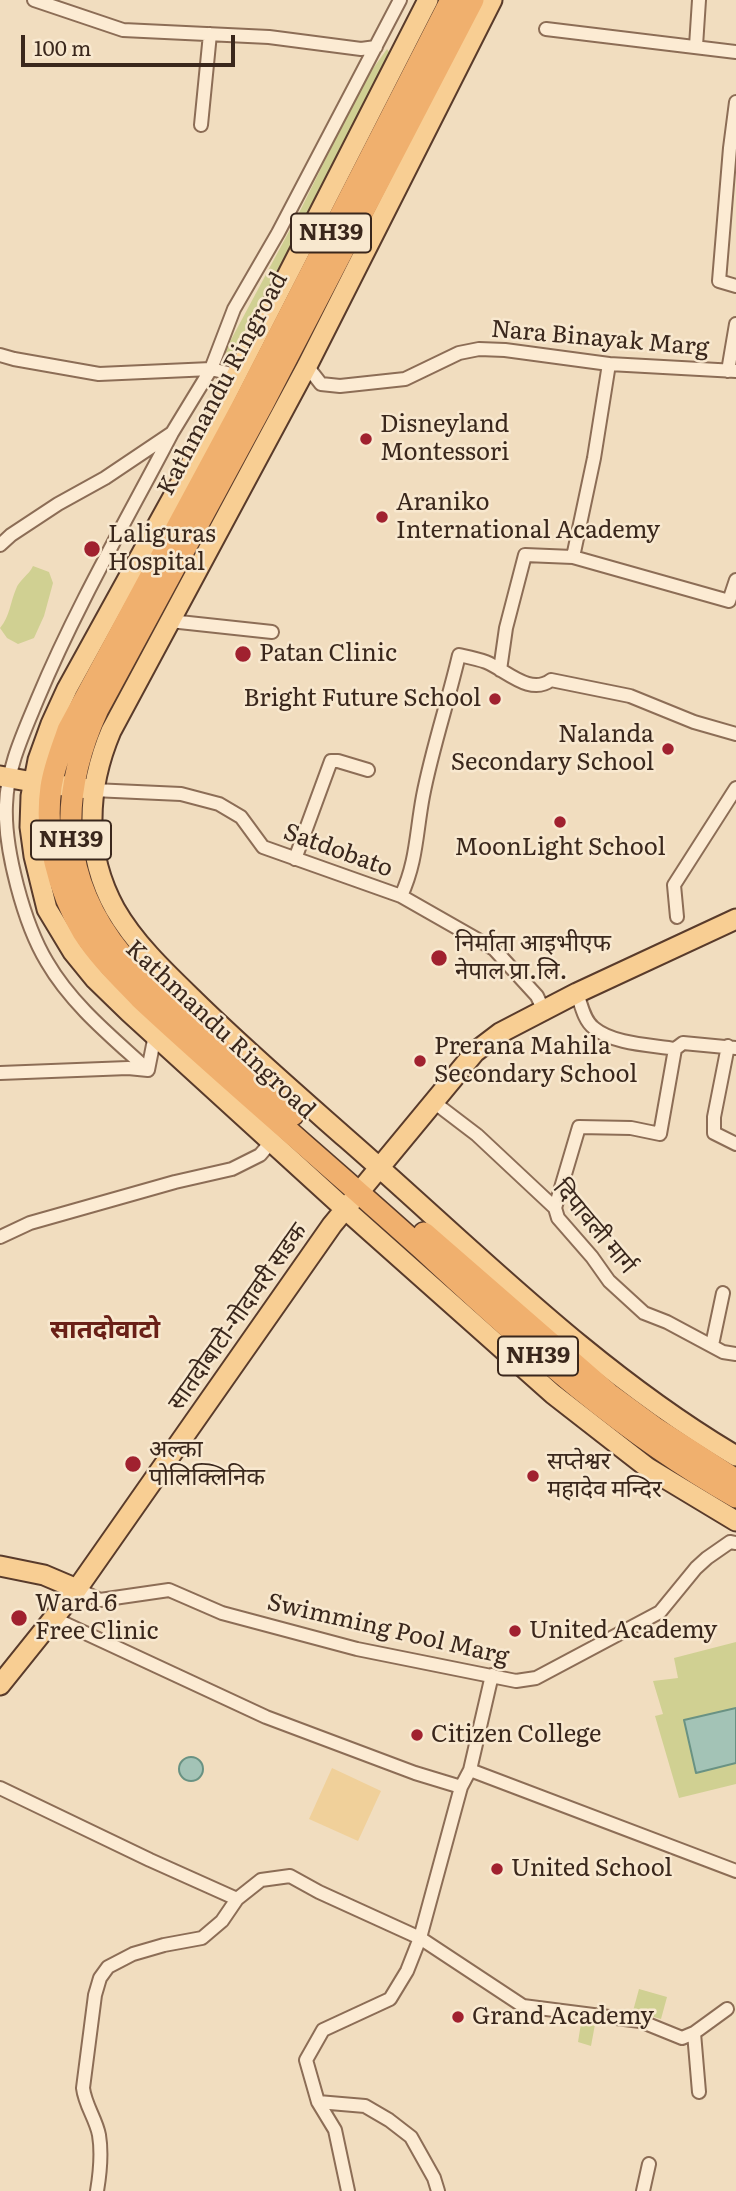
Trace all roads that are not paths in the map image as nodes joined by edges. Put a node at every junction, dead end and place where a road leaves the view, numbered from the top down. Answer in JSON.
{"nodes":[{"id":1,"x":400,"y":0,"type":"edge"},
{"id":2,"x":428,"y":0,"type":"edge"},
{"id":3,"x":452,"y":0,"type":"edge"},
{"id":4,"x":472,"y":0,"type":"edge"},
{"id":5,"x":492,"y":0,"type":"edge"},
{"id":6,"x":699,"y":0,"type":"edge"},
{"id":7,"x":40,"y":1,"type":"edge"},
{"id":8,"x":545,"y":29,"type":"dead end"},
{"id":9,"x":210,"y":34,"type":"junction"},
{"id":10,"x":696,"y":46,"type":"junction"},
{"id":11,"x":376,"y":47,"type":"junction"},
{"id":12,"x":736,"y":52,"type":"edge"},
{"id":13,"x":736,"y":103,"type":"edge"},
{"id":14,"x":201,"y":125,"type":"dead end"},
{"id":15,"x":736,"y":286,"type":"edge"},
{"id":16,"x":736,"y":324,"type":"edge"},
{"id":17,"x":0,"y":355,"type":"edge"},
{"id":18,"x":609,"y":364,"type":"junction"},
{"id":19,"x":307,"y":366,"type":"junction"},
{"id":20,"x":211,"y":369,"type":"junction"},
{"id":21,"x":732,"y":371,"type":"edge"},
{"id":22,"x":236,"y":375,"type":"junction"},
{"id":23,"x":172,"y":433,"type":"junction"},
{"id":24,"x":0,"y":545,"type":"edge"},
{"id":25,"x":573,"y":557,"type":"junction"},
{"id":26,"x":736,"y":580,"type":"edge"},
{"id":27,"x":170,"y":621,"type":"junction"},
{"id":28,"x":272,"y":632,"type":"dead end"},
{"id":29,"x":500,"y":670,"type":"junction"},
{"id":30,"x":736,"y":734,"type":"edge"},
{"id":31,"x":368,"y":771,"type":"dead end"},
{"id":32,"x":5,"y":776,"type":"edge"},
{"id":33,"x":52,"y":785,"type":"junction"},
{"id":34,"x":736,"y":788,"type":"edge"},
{"id":35,"x":93,"y":790,"type":"junction"},
{"id":36,"x":295,"y":859,"type":"junction"},
{"id":37,"x":401,"y":896,"type":"junction"},
{"id":38,"x":677,"y":917,"type":"dead end"},
{"id":39,"x":736,"y":919,"type":"edge"},
{"id":40,"x":577,"y":993,"type":"junction"},
{"id":41,"x":544,"y":1011,"type":"junction"},
{"id":42,"x":155,"y":1035,"type":"junction"},
{"id":43,"x":732,"y":1047,"type":"edge"},
{"id":44,"x":675,"y":1049,"type":"junction"},
{"id":45,"x":148,"y":1070,"type":"junction"},
{"id":46,"x":0,"y":1073,"type":"edge"},
{"id":47,"x":435,"y":1102,"type":"junction"},
{"id":48,"x":272,"y":1142,"type":"junction"},
{"id":49,"x":736,"y":1144,"type":"edge"},
{"id":50,"x":362,"y":1188,"type":"junction"},
{"id":51,"x":555,"y":1208,"type":"junction"},
{"id":52,"x":0,"y":1237,"type":"edge"},
{"id":53,"x":723,"y":1293,"type":"dead end"},
{"id":54,"x":712,"y":1345,"type":"junction"},
{"id":55,"x":736,"y":1354,"type":"edge"},
{"id":56,"x":736,"y":1456,"type":"edge"},
{"id":57,"x":736,"y":1480,"type":"edge"},
{"id":58,"x":736,"y":1497,"type":"edge"},
{"id":59,"x":736,"y":1521,"type":"edge"},
{"id":60,"x":736,"y":1543,"type":"edge"},
{"id":61,"x":0,"y":1566,"type":"edge"},
{"id":62,"x":77,"y":1589,"type":"junction"},
{"id":63,"x":53,"y":1618,"type":"junction"},
{"id":64,"x":492,"y":1675,"type":"junction"},
{"id":65,"x":0,"y":1685,"type":"edge"},
{"id":66,"x":470,"y":1770,"type":"junction"},
{"id":67,"x":461,"y":1787,"type":"junction"},
{"id":68,"x":0,"y":1788,"type":"edge"},
{"id":69,"x":736,"y":1871,"type":"edge"},
{"id":70,"x":237,"y":1899,"type":"junction"},
{"id":71,"x":420,"y":1938,"type":"junction"},
{"id":72,"x":727,"y":2009,"type":"dead end"},
{"id":73,"x":694,"y":2033,"type":"junction"},
{"id":74,"x":699,"y":2092,"type":"dead end"},
{"id":75,"x":318,"y":2102,"type":"junction"},
{"id":76,"x":649,"y":2164,"type":"dead end"},
{"id":77,"x":100,"y":2190,"type":"edge"},
{"id":78,"x":348,"y":2191,"type":"edge"},
{"id":79,"x":438,"y":2191,"type":"edge"},
{"id":80,"x":643,"y":2191,"type":"edge"}],
"edges":[{"from":1,"to":11,"type":"street"},
{"from":2,"to":22,"type":"main road"},
{"from":3,"to":33,"type":"highway","name":"Kathmandu Ringroad","number":"NH39"},
{"from":4,"to":33,"type":"highway","name":"Kathmandu Ringroad","number":"NH39"},
{"from":5,"to":19,"type":"main road"},
{"from":6,"to":10,"type":"street"},
{"from":7,"to":9,"type":"street"},
{"from":8,"to":10,"type":"street"},
{"from":9,"to":11,"type":"street"},
{"from":9,"to":14,"type":"street"},
{"from":10,"to":12,"type":"street"},
{"from":11,"to":20,"type":"street"},
{"from":13,"to":15,"type":"street"},
{"from":16,"to":21,"type":"street"},
{"from":17,"to":20,"type":"street"},
{"from":18,"to":19,"type":"street","name":"Nara Binayak Marg"},
{"from":18,"to":21,"type":"street","name":"Nara Binayak Marg"},
{"from":18,"to":25,"type":"street"},
{"from":19,"to":27,"type":"main road"},
{"from":20,"to":22,"type":"street"},
{"from":20,"to":23,"type":"street"},
{"from":22,"to":33,"type":"main road"},
{"from":23,"to":24,"type":"street"},
{"from":23,"to":32,"type":"street"},
{"from":25,"to":26,"type":"street"},
{"from":25,"to":29,"type":"street"},
{"from":27,"to":28,"type":"street"},
{"from":27,"to":35,"type":"main road"},
{"from":29,"to":30,"type":"street"},
{"from":29,"to":37,"type":"street"},
{"from":31,"to":36,"type":"street"},
{"from":32,"to":33,"type":"main road"},
{"from":32,"to":45,"type":"street"},
{"from":33,"to":35,"type":"main road"},
{"from":33,"to":42,"type":"main road"},
{"from":33,"to":50,"type":"highway","name":"Kathmandu Ringroad","number":"NH39"},
{"from":34,"to":38,"type":"street"},
{"from":35,"to":36,"type":"street","name":"Satdobato"},
{"from":35,"to":50,"type":"main road"},
{"from":36,"to":37,"type":"street","name":"Satdobato"},
{"from":37,"to":41,"type":"street","name":"Satdobato"},
{"from":39,"to":40,"type":"main road","name":"सातदोबाटो-गोदावरी सडक"},
{"from":40,"to":41,"type":"main road","name":"सातदोबाटो-गोदावरी सडक"},
{"from":40,"to":44,"type":"street"},
{"from":41,"to":47,"type":"main road","name":"सातदोबाटो-गोदावरी सडक"},
{"from":42,"to":45,"type":"street"},
{"from":42,"to":48,"type":"main road"},
{"from":43,"to":44,"type":"street"},
{"from":43,"to":49,"type":"street"},
{"from":44,"to":51,"type":"street"},
{"from":45,"to":46,"type":"street"},
{"from":47,"to":50,"type":"main road","name":"सातदोबाटो-गोदावरी सडक"},
{"from":47,"to":51,"type":"street","name":"दिपावली मार्ग"},
{"from":48,"to":50,"type":"main road"},
{"from":48,"to":52,"type":"street"},
{"from":50,"to":56,"type":"main road"},
{"from":50,"to":57,"type":"highway","name":"Kathmandu Ringroad","number":"NH39"},
{"from":50,"to":58,"type":"highway","name":"Kathmandu Ringroad","number":"NH39"},
{"from":50,"to":59,"type":"main road"},
{"from":50,"to":62,"type":"main road","name":"सातदोबाटो-गोदावरी सडक"},
{"from":51,"to":54,"type":"street","name":"दिपावली मार्ग"},
{"from":53,"to":54,"type":"street"},
{"from":54,"to":55,"type":"street","name":"दिपावली मार्ग"},
{"from":60,"to":64,"type":"street","name":"Swimming Pool Marg"},
{"from":61,"to":62,"type":"main road"},
{"from":62,"to":63,"type":"main road","name":"सातदोबाटो-गोदावरी सडक"},
{"from":62,"to":64,"type":"street","name":"Swimming Pool Marg"},
{"from":63,"to":65,"type":"main road","name":"सातदोबाटो-गोदावरी सडक"},
{"from":63,"to":67,"type":"street"},
{"from":64,"to":66,"type":"street"},
{"from":66,"to":67,"type":"street"},
{"from":66,"to":69,"type":"street"},
{"from":67,"to":71,"type":"street"},
{"from":68,"to":70,"type":"street"},
{"from":70,"to":71,"type":"street"},
{"from":70,"to":77,"type":"street"},
{"from":71,"to":73,"type":"street"},
{"from":71,"to":75,"type":"street"},
{"from":72,"to":73,"type":"street"},
{"from":73,"to":74,"type":"street"},
{"from":75,"to":78,"type":"street"},
{"from":75,"to":79,"type":"street"},
{"from":76,"to":80,"type":"street"}]}
